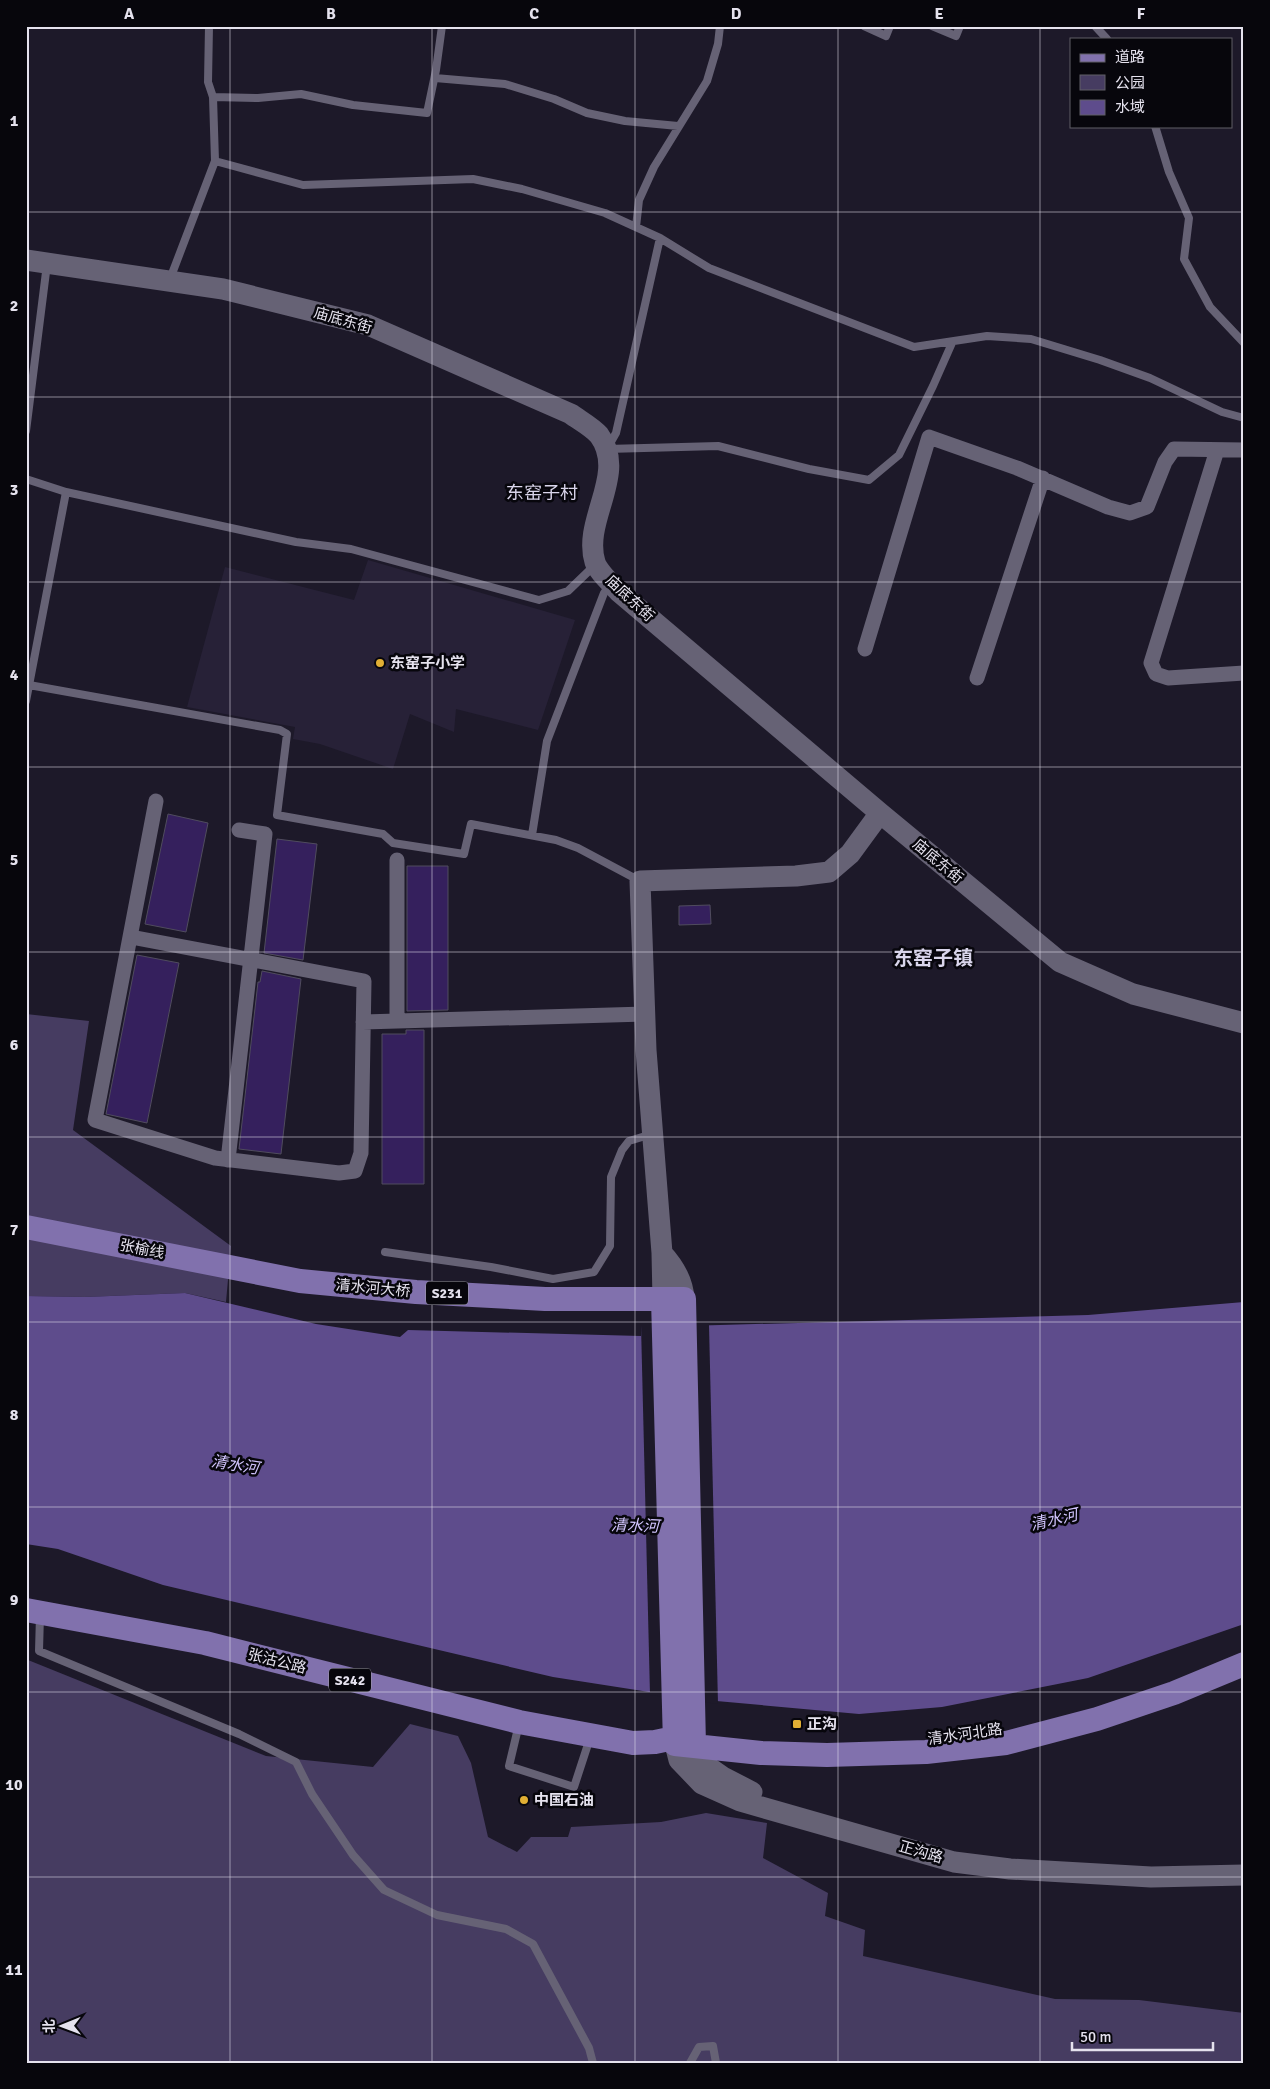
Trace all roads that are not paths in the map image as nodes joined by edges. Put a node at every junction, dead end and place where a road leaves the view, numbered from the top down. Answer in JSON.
{"nodes":[{"id":1,"x":208,"y":26,"type":"edge"},
{"id":2,"x":442,"y":26,"type":"edge"},
{"id":3,"x":720,"y":26,"type":"edge"},
{"id":4,"x":864,"y":26,"type":"edge"},
{"id":5,"x":890,"y":26,"type":"edge"},
{"id":6,"x":932,"y":26,"type":"edge"},
{"id":7,"x":960,"y":26,"type":"edge"},
{"id":8,"x":1096,"y":26,"type":"edge"},
{"id":9,"x":1106,"y":38,"type":"edge"},
{"id":10,"x":435,"y":78,"type":"junction"},
{"id":11,"x":213,"y":97,"type":"junction"},
{"id":12,"x":678,"y":126,"type":"junction"},
{"id":13,"x":1156,"y":128,"type":"edge"},
{"id":14,"x":216,"y":161,"type":"junction"},
{"id":15,"x":636,"y":227,"type":"junction"},
{"id":16,"x":660,"y":238,"type":"junction"},
{"id":17,"x":26,"y":260,"type":"edge"},
{"id":18,"x":47,"y":264,"type":"junction"},
{"id":19,"x":169,"y":281,"type":"junction"},
{"id":20,"x":952,"y":343,"type":"junction"},
{"id":21,"x":1244,"y":343,"type":"edge"},
{"id":22,"x":1244,"y":418,"type":"edge"},
{"id":23,"x":26,"y":431,"type":"edge"},
{"id":24,"x":607,"y":449,"type":"junction"},
{"id":25,"x":1217,"y":450,"type":"junction"},
{"id":26,"x":1244,"y":450,"type":"edge"},
{"id":27,"x":1043,"y":478,"type":"junction"},
{"id":28,"x":26,"y":479,"type":"edge"},
{"id":29,"x":66,"y":492,"type":"junction"},
{"id":30,"x":595,"y":564,"type":"junction"},
{"id":31,"x":611,"y":583,"type":"junction"},
{"id":32,"x":865,"y":649,"type":"dead end"},
{"id":33,"x":1244,"y":674,"type":"edge"},
{"id":34,"x":978,"y":678,"type":"dead end"},
{"id":35,"x":29,"y":685,"type":"junction"},
{"id":36,"x":26,"y":700,"type":"edge"},
{"id":37,"x":156,"y":801,"type":"dead end"},
{"id":38,"x":880,"y":813,"type":"junction"},
{"id":39,"x":239,"y":830,"type":"dead end"},
{"id":40,"x":532,"y":835,"type":"junction"},
{"id":41,"x":397,"y":860,"type":"dead end"},
{"id":42,"x":640,"y":880,"type":"junction"},
{"id":43,"x":131,"y":937,"type":"junction"},
{"id":44,"x":252,"y":960,"type":"junction"},
{"id":45,"x":645,"y":1014,"type":"junction"},
{"id":46,"x":397,"y":1021,"type":"junction"},
{"id":47,"x":363,"y":1022,"type":"junction"},
{"id":48,"x":1244,"y":1023,"type":"edge"},
{"id":49,"x":652,"y":1134,"type":"junction"},
{"id":50,"x":228,"y":1160,"type":"junction"},
{"id":51,"x":26,"y":1227,"type":"edge"},
{"id":52,"x":385,"y":1252,"type":"dead end"},
{"id":53,"x":258,"y":1273,"type":"joint"},
{"id":54,"x":673,"y":1299,"type":"junction"},
{"id":55,"x":33,"y":1611,"type":"edge"},
{"id":56,"x":1244,"y":1650,"type":"edge"},
{"id":57,"x":1244,"y":1664,"type":"edge"},
{"id":58,"x":519,"y":1722,"type":"junction"},
{"id":59,"x":591,"y":1735,"type":"junction"},
{"id":60,"x":682,"y":1738,"type":"junction"},
{"id":61,"x":1244,"y":1861,"type":"edge"},
{"id":62,"x":1244,"y":1875,"type":"edge"},
{"id":63,"x":593,"y":2063,"type":"edge"},
{"id":64,"x":690,"y":2063,"type":"edge"},
{"id":65,"x":716,"y":2063,"type":"edge"}],
"edges":[{"from":1,"to":11,"type":"lane"},
{"from":2,"to":10,"type":"lane"},
{"from":3,"to":12,"type":"lane"},
{"from":4,"to":5,"type":"lane"},
{"from":6,"to":7,"type":"lane"},
{"from":8,"to":9,"type":"lane"},
{"from":10,"to":11,"type":"lane"},
{"from":10,"to":12,"type":"lane"},
{"from":11,"to":14,"type":"lane"},
{"from":12,"to":15,"type":"lane"},
{"from":13,"to":21,"type":"lane"},
{"from":14,"to":15,"type":"lane"},
{"from":14,"to":19,"type":"lane"},
{"from":15,"to":16,"type":"lane"},
{"from":16,"to":20,"type":"lane"},
{"from":16,"to":24,"type":"lane"},
{"from":17,"to":18,"type":"street","name":"庙底东街"},
{"from":18,"to":19,"type":"street","name":"庙底东街"},
{"from":18,"to":23,"type":"lane"},
{"from":19,"to":24,"type":"street","name":"庙底东街"},
{"from":20,"to":22,"type":"lane"},
{"from":20,"to":24,"type":"lane"},
{"from":24,"to":30,"type":"street","name":"庙底东街"},
{"from":25,"to":26,"type":"street"},
{"from":25,"to":27,"type":"street"},
{"from":25,"to":33,"type":"street"},
{"from":27,"to":32,"type":"street"},
{"from":27,"to":34,"type":"street"},
{"from":28,"to":29,"type":"lane"},
{"from":29,"to":30,"type":"lane"},
{"from":29,"to":35,"type":"lane"},
{"from":30,"to":31,"type":"street","name":"庙底东街"},
{"from":31,"to":38,"type":"street","name":"庙底东街"},
{"from":31,"to":40,"type":"lane"},
{"from":35,"to":36,"type":"lane"},
{"from":35,"to":40,"type":"lane"},
{"from":37,"to":43,"type":"street"},
{"from":38,"to":42,"type":"street"},
{"from":38,"to":48,"type":"street","name":"庙底东街"},
{"from":39,"to":44,"type":"street"},
{"from":40,"to":42,"type":"lane"},
{"from":41,"to":46,"type":"street"},
{"from":42,"to":45,"type":"street"},
{"from":43,"to":44,"type":"street"},
{"from":43,"to":50,"type":"street"},
{"from":44,"to":47,"type":"street"},
{"from":44,"to":50,"type":"street"},
{"from":45,"to":46,"type":"street"},
{"from":45,"to":49,"type":"street"},
{"from":46,"to":47,"type":"street"},
{"from":47,"to":50,"type":"street"},
{"from":49,"to":52,"type":"lane"},
{"from":49,"to":54,"type":"street"},
{"from":51,"to":53,"type":"main road","name":"张榆线","number":"S231"},
{"from":53,"to":54,"type":"main road","name":"清水河大桥","number":"S231"},
{"from":54,"to":60,"type":"main road","name":"正沟路"},
{"from":55,"to":58,"type":"main road","name":"张沽公路","number":"S242"},
{"from":55,"to":63,"type":"lane"},
{"from":56,"to":60,"type":"main road","name":"清水河北路"},
{"from":57,"to":60,"type":"main road","name":"清水河北路"},
{"from":58,"to":59,"type":"main road","name":"张沽公路","number":"S242"},
{"from":58,"to":59,"type":"lane"},
{"from":59,"to":60,"type":"main road","name":"张沽公路","number":"S242"},
{"from":60,"to":61,"type":"street","name":"正沟路"},
{"from":60,"to":62,"type":"street","name":"正沟路"},
{"from":64,"to":65,"type":"lane"}]}
